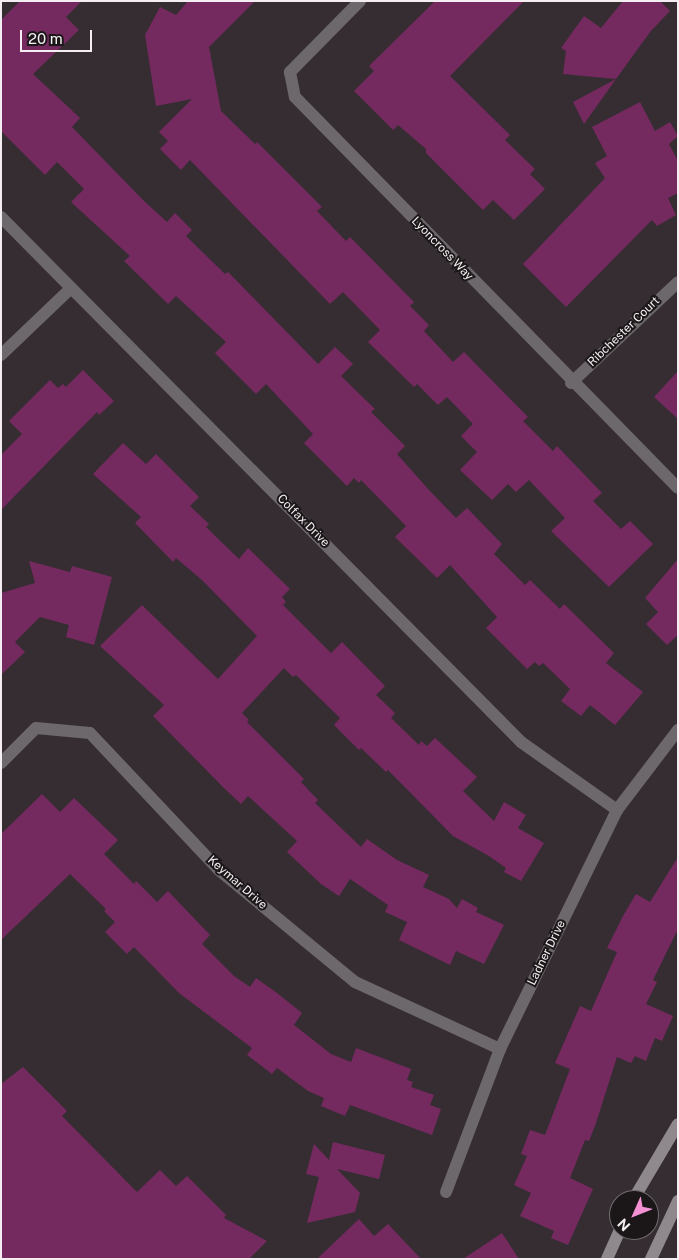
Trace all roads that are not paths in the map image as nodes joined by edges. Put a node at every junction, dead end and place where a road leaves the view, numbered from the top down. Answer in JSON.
{"nodes":[{"id":1,"x":360,"y":1,"type":"edge"},
{"id":2,"x":1,"y":217,"type":"edge"},
{"id":3,"x":678,"y":282,"type":"edge"},
{"id":4,"x":71,"y":288,"type":"junction"},
{"id":5,"x":1,"y":355,"type":"edge"},
{"id":6,"x":571,"y":383,"type":"junction"},
{"id":7,"x":678,"y":488,"type":"edge"},
{"id":8,"x":678,"y":730,"type":"edge"},
{"id":9,"x":1,"y":763,"type":"edge"},
{"id":10,"x":617,"y":810,"type":"junction"},
{"id":11,"x":500,"y":1049,"type":"junction"},
{"id":12,"x":677,"y":1126,"type":"edge"},
{"id":13,"x":639,"y":1190,"type":"edge"},
{"id":14,"x":446,"y":1192,"type":"dead end"},
{"id":15,"x":678,"y":1201,"type":"edge"},
{"id":16,"x":616,"y":1240,"type":"edge"},
{"id":17,"x":607,"y":1259,"type":"edge"},
{"id":18,"x":651,"y":1259,"type":"edge"}],
"edges":[{"from":1,"to":6,"type":"street","name":"Lyoncross Way"},
{"from":2,"to":4,"type":"street","name":"Colfax Drive"},
{"from":3,"to":6,"type":"street","name":"Ribchester Court"},
{"from":4,"to":5,"type":"street"},
{"from":4,"to":10,"type":"street","name":"Colfax Drive"},
{"from":6,"to":7,"type":"street","name":"Lyoncross Way"},
{"from":8,"to":10,"type":"street","name":"Ladner Drive"},
{"from":9,"to":11,"type":"street","name":"Keymar Drive"},
{"from":10,"to":11,"type":"street","name":"Ladner Drive"},
{"from":11,"to":14,"type":"street","name":"Ladner Drive"},
{"from":12,"to":13,"type":"main road"},
{"from":15,"to":18,"type":"main road"},
{"from":16,"to":17,"type":"main road"}]}
